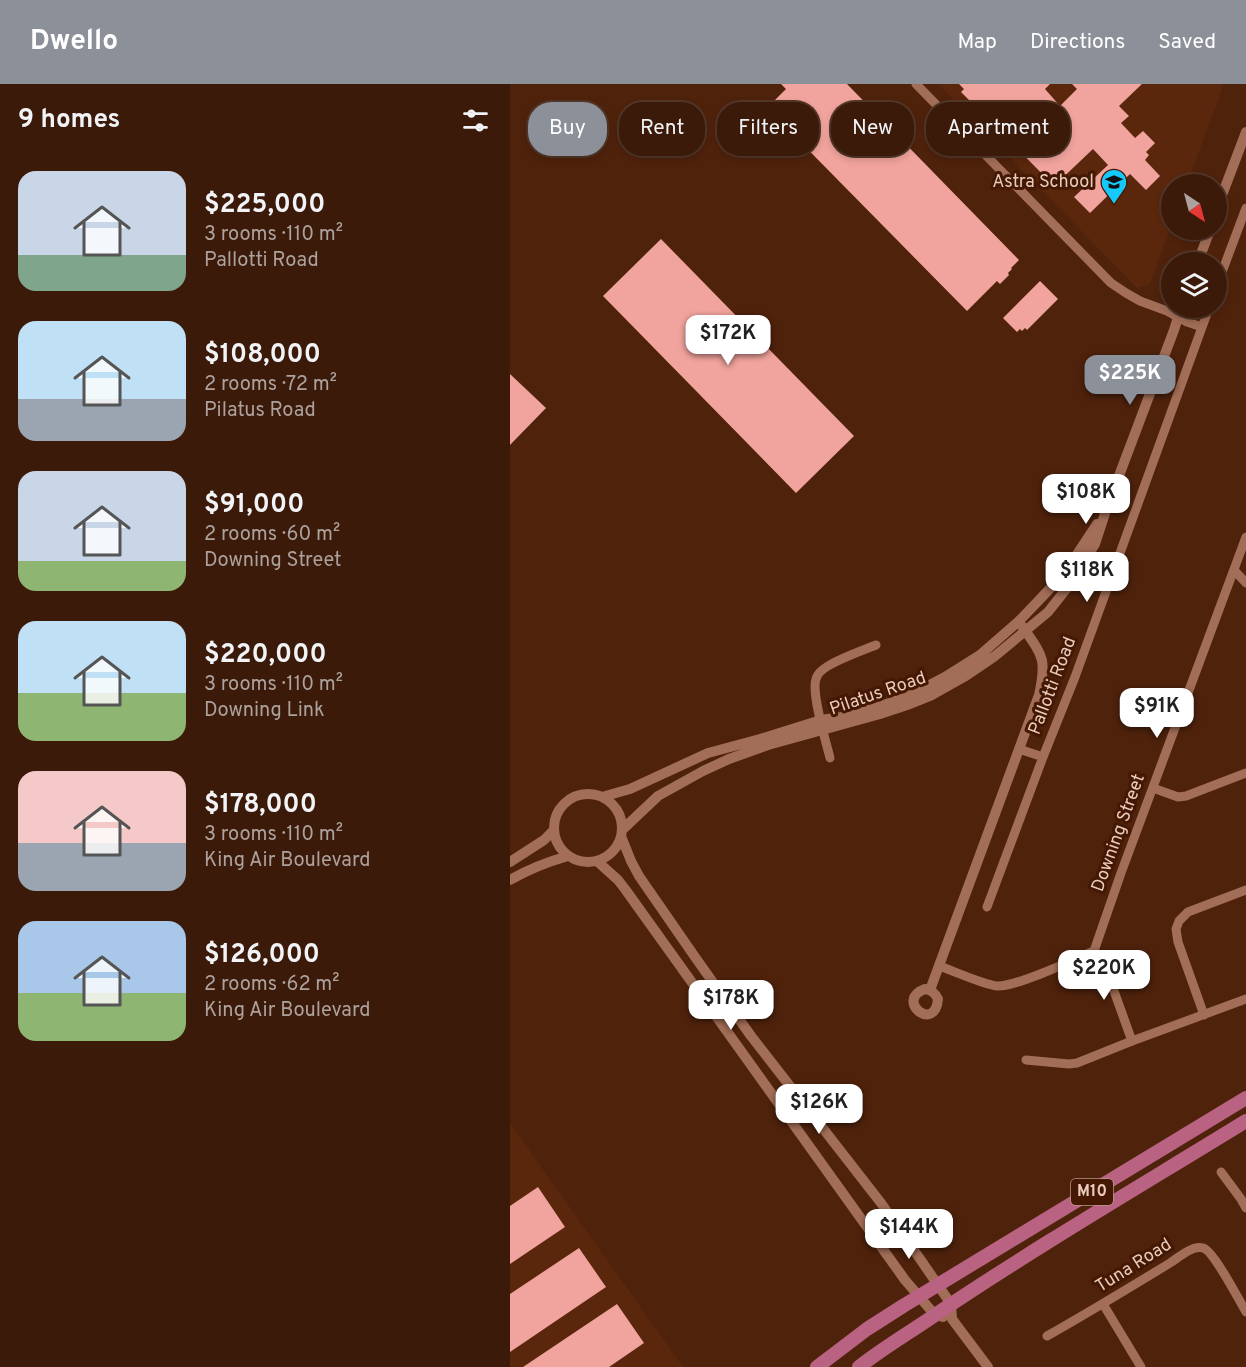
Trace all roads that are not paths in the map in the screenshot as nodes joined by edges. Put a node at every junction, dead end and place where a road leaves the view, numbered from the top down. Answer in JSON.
{"nodes":[{"id":1,"x":916,"y":84,"type":"edge"},
{"id":2,"x":1246,"y":132,"type":"edge"},
{"id":3,"x":1227,"y":182,"type":"edge"},
{"id":4,"x":1246,"y":208,"type":"edge"},
{"id":5,"x":1227,"y":259,"type":"edge"},
{"id":6,"x":1161,"y":308,"type":"edge"},
{"id":7,"x":1177,"y":318,"type":"edge"},
{"id":8,"x":1184,"y":318,"type":"edge"},
{"id":9,"x":1205,"y":318,"type":"edge"},
{"id":10,"x":1202,"y":327,"type":"junction"},
{"id":11,"x":1246,"y":537,"type":"edge"},
{"id":12,"x":1234,"y":570,"type":"junction"},
{"id":13,"x":1246,"y":583,"type":"edge"},
{"id":14,"x":1022,"y":626,"type":"junction"},
{"id":15,"x":876,"y":645,"type":"dead end"},
{"id":16,"x":822,"y":725,"type":"junction"},
{"id":17,"x":1019,"y":749,"type":"junction"},
{"id":18,"x":1043,"y":757,"type":"junction"},
{"id":19,"x":830,"y":758,"type":"dead end"},
{"id":20,"x":1246,"y":773,"type":"edge"},
{"id":21,"x":1154,"y":788,"type":"junction"},
{"id":22,"x":602,"y":797,"type":"junction"},
{"id":23,"x":554,"y":830,"type":"junction"},
{"id":24,"x":622,"y":833,"type":"junction"},
{"id":25,"x":568,"y":856,"type":"junction"},
{"id":26,"x":597,"y":861,"type":"junction"},
{"id":27,"x":510,"y":862,"type":"edge"},
{"id":28,"x":510,"y":880,"type":"edge"},
{"id":29,"x":1246,"y":890,"type":"edge"},
{"id":30,"x":987,"y":907,"type":"dead end"},
{"id":31,"x":1094,"y":951,"type":"junction"},
{"id":32,"x":939,"y":966,"type":"junction"},
{"id":33,"x":930,"y":990,"type":"dead end"},
{"id":34,"x":1246,"y":999,"type":"edge"},
{"id":35,"x":1204,"y":1015,"type":"junction"},
{"id":36,"x":1132,"y":1041,"type":"junction"},
{"id":37,"x":1026,"y":1060,"type":"dead end"},
{"id":38,"x":1246,"y":1098,"type":"edge"},
{"id":39,"x":1246,"y":1121,"type":"edge"},
{"id":40,"x":1221,"y":1172,"type":"dead end"},
{"id":41,"x":1246,"y":1208,"type":"edge"},
{"id":42,"x":938,"y":1286,"type":"junction"},
{"id":43,"x":920,"y":1296,"type":"junction"},
{"id":44,"x":951,"y":1304,"type":"junction"},
{"id":45,"x":1103,"y":1304,"type":"junction"},
{"id":46,"x":1246,"y":1312,"type":"edge"},
{"id":47,"x":935,"y":1315,"type":"junction"},
{"id":48,"x":952,"y":1319,"type":"junction"},
{"id":49,"x":1047,"y":1336,"type":"dead end"},
{"id":50,"x":817,"y":1367,"type":"edge"},
{"id":51,"x":859,"y":1367,"type":"edge"},
{"id":52,"x":988,"y":1367,"type":"edge"},
{"id":53,"x":1141,"y":1367,"type":"edge"}],
"edges":[{"from":1,"to":6,"type":"street"},
{"from":2,"to":3,"type":"street"},
{"from":4,"to":5,"type":"street"},
{"from":7,"to":14,"type":"street","name":"Pilatus Road"},
{"from":8,"to":10,"type":"street"},
{"from":9,"to":10,"type":"street","name":"Pallotti Road"},
{"from":10,"to":18,"type":"street","name":"Pallotti Road"},
{"from":11,"to":12,"type":"street","name":"Downing Street"},
{"from":12,"to":13,"type":"street"},
{"from":12,"to":21,"type":"street","name":"Downing Street"},
{"from":14,"to":16,"type":"street","name":"Pilatus Road"},
{"from":14,"to":17,"type":"street","name":"Pallotti Road"},
{"from":15,"to":16,"type":"street"},
{"from":16,"to":19,"type":"street"},
{"from":16,"to":22,"type":"street","name":"Pilatus Road"},
{"from":16,"to":24,"type":"street","name":"Pilatus Road"},
{"from":17,"to":18,"type":"street"},
{"from":17,"to":32,"type":"street","name":"Pallotti Road"},
{"from":18,"to":30,"type":"street","name":"Pallotti Road"},
{"from":20,"to":21,"type":"street"},
{"from":21,"to":31,"type":"street","name":"Downing Street"},
{"from":22,"to":23,"type":"street"},
{"from":22,"to":24,"type":"street"},
{"from":23,"to":25,"type":"street"},
{"from":23,"to":27,"type":"street"},
{"from":24,"to":26,"type":"street"},
{"from":24,"to":42,"type":"street"},
{"from":25,"to":26,"type":"street"},
{"from":25,"to":28,"type":"street"},
{"from":26,"to":43,"type":"street"},
{"from":29,"to":35,"type":"street"},
{"from":31,"to":32,"type":"street"},
{"from":31,"to":36,"type":"street"},
{"from":32,"to":33,"type":"street","name":"Pallotti Road"},
{"from":34,"to":35,"type":"street"},
{"from":35,"to":36,"type":"street"},
{"from":36,"to":37,"type":"street"},
{"from":38,"to":42,"type":"main road","number":"M10"},
{"from":39,"to":44,"type":"main road","number":"M10"},
{"from":40,"to":41,"type":"street"},
{"from":42,"to":43,"type":"main road","number":"M10"},
{"from":42,"to":44,"type":"street"},
{"from":43,"to":47,"type":"street"},
{"from":43,"to":50,"type":"main road","number":"M10"},
{"from":44,"to":47,"type":"main road","number":"M10"},
{"from":44,"to":48,"type":"street"},
{"from":45,"to":46,"type":"street","name":"Tuna Road"},
{"from":45,"to":49,"type":"street","name":"Tuna Road"},
{"from":45,"to":53,"type":"street"},
{"from":47,"to":48,"type":"street"},
{"from":47,"to":51,"type":"main road","number":"M10"},
{"from":48,"to":52,"type":"street"}]}
